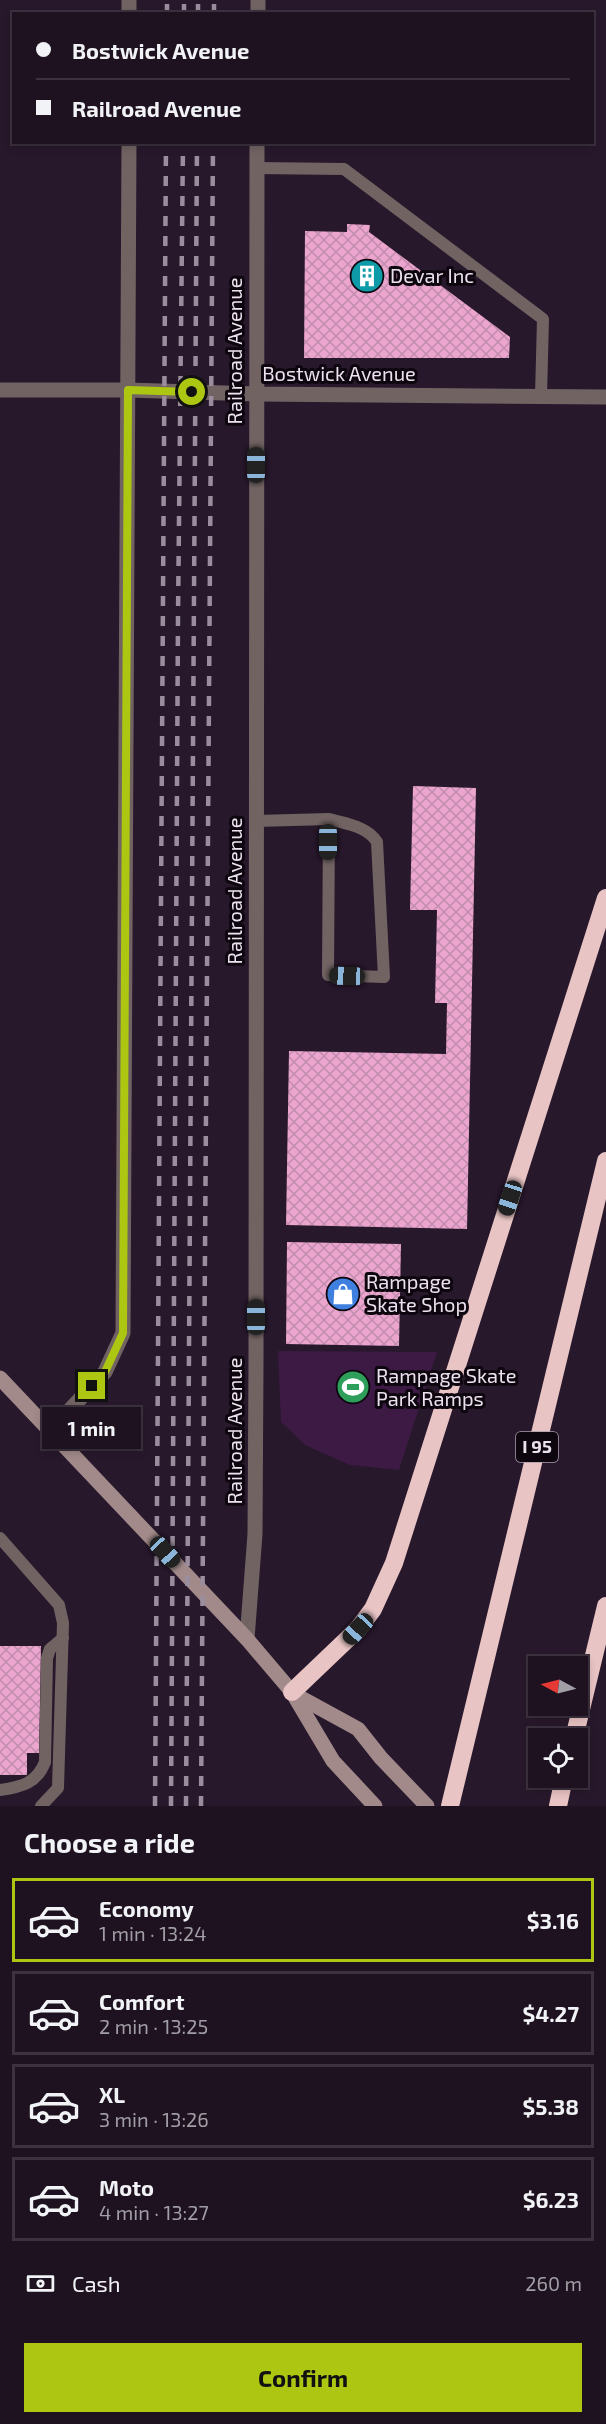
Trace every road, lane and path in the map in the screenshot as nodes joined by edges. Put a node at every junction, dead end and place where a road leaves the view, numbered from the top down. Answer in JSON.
{"nodes":[{"id":1,"x":129,"y":144,"type":"edge"},
{"id":2,"x":257,"y":144,"type":"edge"},
{"id":3,"x":257,"y":168,"type":"junction"},
{"id":4,"x":0,"y":390,"type":"edge"},
{"id":5,"x":128,"y":390,"type":"junction"},
{"id":6,"x":256,"y":394,"type":"junction"},
{"id":7,"x":541,"y":396,"type":"junction"},
{"id":8,"x":606,"y":397,"type":"edge"},
{"id":9,"x":328,"y":819,"type":"junction"},
{"id":10,"x":256,"y":821,"type":"junction"},
{"id":11,"x":606,"y":898,"type":"edge"},
{"id":12,"x":606,"y":1161,"type":"edge"},
{"id":13,"x":0,"y":1378,"type":"edge"},
{"id":14,"x":51,"y":1430,"type":"junction"},
{"id":15,"x":0,"y":1538,"type":"edge"},
{"id":16,"x":606,"y":1606,"type":"edge"},
{"id":17,"x":63,"y":1638,"type":"junction"},
{"id":18,"x":247,"y":1639,"type":"junction"},
{"id":19,"x":292,"y":1692,"type":"junction"},
{"id":20,"x":576,"y":1728,"type":"edge"},
{"id":21,"x":562,"y":1788,"type":"edge"},
{"id":22,"x":0,"y":1790,"type":"edge"},
{"id":23,"x":41,"y":1806,"type":"edge"},
{"id":24,"x":375,"y":1806,"type":"edge"},
{"id":25,"x":427,"y":1806,"type":"edge"},
{"id":26,"x":450,"y":1806,"type":"edge"},
{"id":27,"x":558,"y":1806,"type":"edge"}],
"edges":[{"from":1,"to":5,"type":"street"},
{"from":2,"to":3,"type":"street","name":"Railroad Avenue"},
{"from":3,"to":6,"type":"street","name":"Railroad Avenue"},
{"from":3,"to":7,"type":"lane"},
{"from":4,"to":5,"type":"street","name":"Bostwick Avenue"},
{"from":5,"to":6,"type":"street","name":"Bostwick Avenue"},
{"from":5,"to":14,"type":"street"},
{"from":6,"to":7,"type":"street","name":"Bostwick Avenue"},
{"from":6,"to":10,"type":"street","name":"Railroad Avenue"},
{"from":7,"to":8,"type":"street","name":"Bostwick Avenue"},
{"from":9,"to":9,"type":"lane"},
{"from":9,"to":10,"type":"lane"},
{"from":10,"to":18,"type":"street","name":"Railroad Avenue"},
{"from":11,"to":19,"type":"highway"},
{"from":12,"to":26,"type":"highway","number":"I 95"},
{"from":13,"to":14,"type":"main road"},
{"from":14,"to":18,"type":"main road"},
{"from":15,"to":17,"type":"lane"},
{"from":16,"to":20,"type":"highway"},
{"from":17,"to":22,"type":"lane"},
{"from":17,"to":23,"type":"lane"},
{"from":18,"to":19,"type":"main road"},
{"from":19,"to":24,"type":"main road"},
{"from":19,"to":25,"type":"main road"},
{"from":21,"to":27,"type":"highway"}]}
